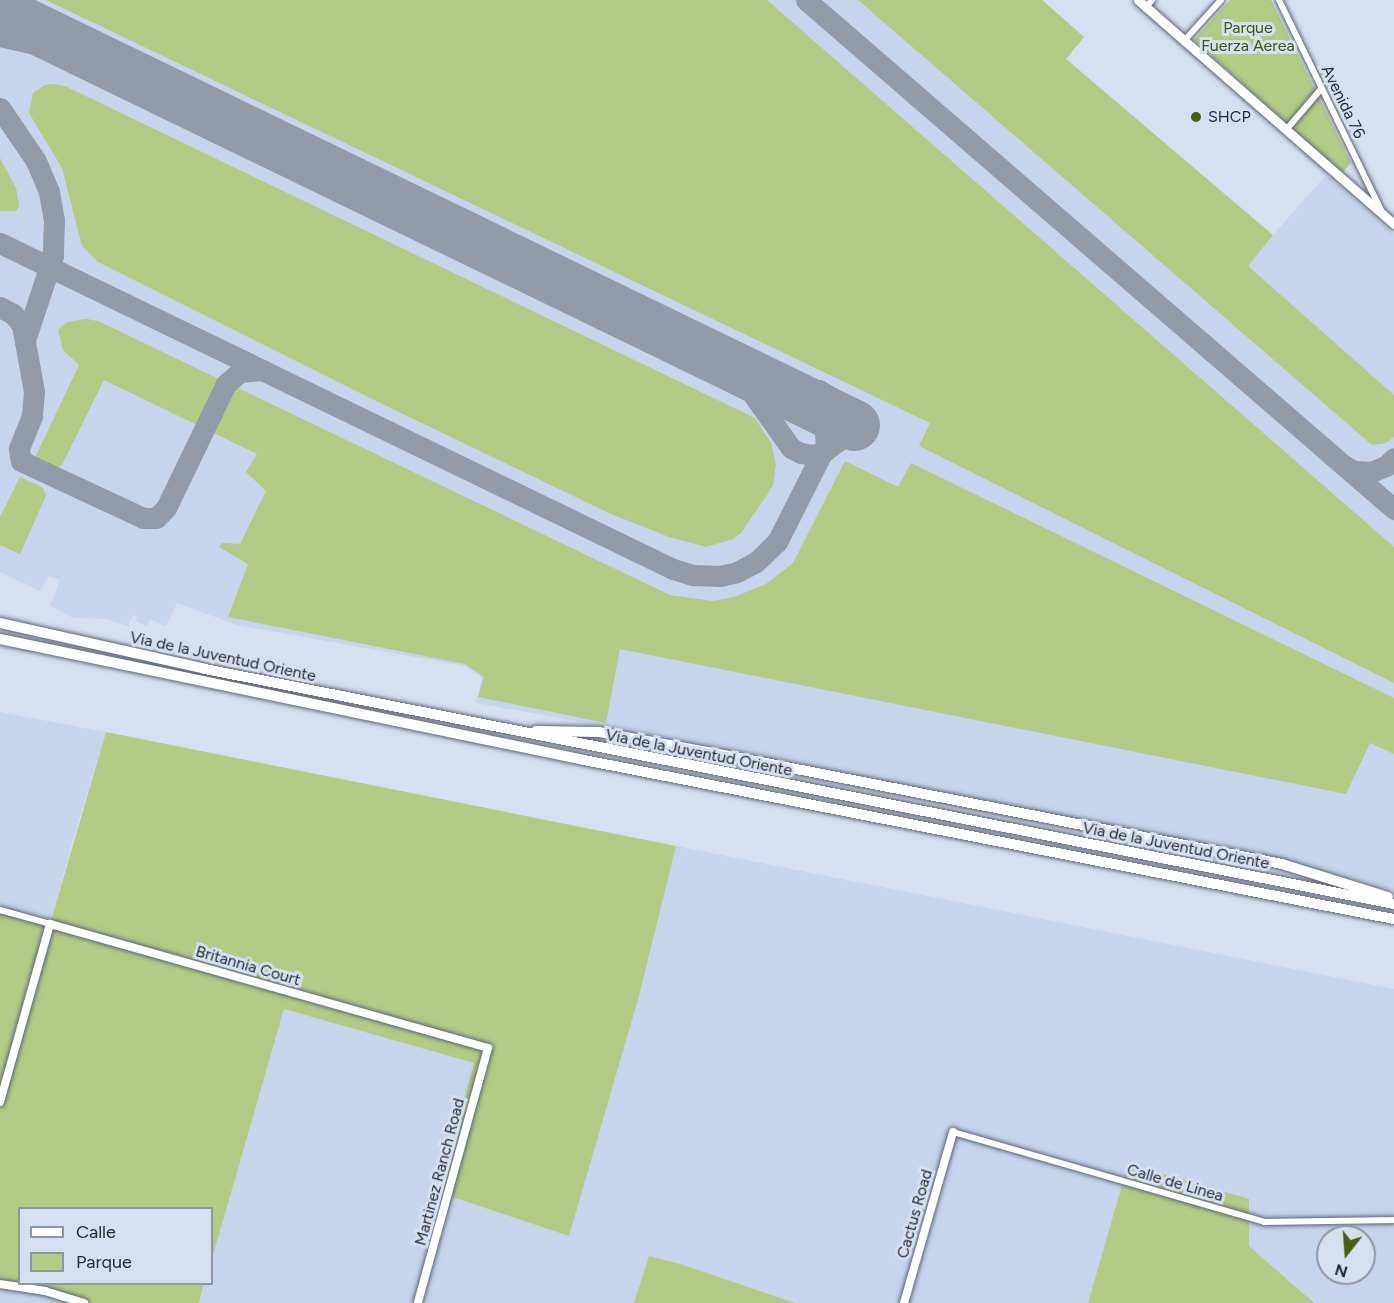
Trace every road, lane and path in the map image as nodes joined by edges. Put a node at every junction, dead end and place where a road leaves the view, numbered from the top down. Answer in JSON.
{"nodes":[{"id":1,"x":1138,"y":0,"type":"edge"},
{"id":2,"x":1221,"y":0,"type":"edge"},
{"id":3,"x":1279,"y":0,"type":"edge"},
{"id":4,"x":1149,"y":4,"type":"edge"},
{"id":5,"x":1184,"y":41,"type":"junction"},
{"id":6,"x":1321,"y":89,"type":"junction"},
{"id":7,"x":1286,"y":130,"type":"junction"},
{"id":8,"x":1383,"y":214,"type":"junction"},
{"id":9,"x":1394,"y":224,"type":"edge"},
{"id":10,"x":0,"y":623,"type":"edge"},
{"id":11,"x":0,"y":639,"type":"edge"},
{"id":12,"x":205,"y":669,"type":"junction"},
{"id":13,"x":204,"y":682,"type":"junction"},
{"id":14,"x":509,"y":731,"type":"junction"},
{"id":15,"x":1394,"y":899,"type":"edge"},
{"id":16,"x":1394,"y":904,"type":"edge"},
{"id":17,"x":0,"y":910,"type":"edge"},
{"id":18,"x":1394,"y":919,"type":"edge"},
{"id":19,"x":50,"y":924,"type":"junction"},
{"id":20,"x":488,"y":1048,"type":"joint"},
{"id":21,"x":0,"y":1102,"type":"edge"},
{"id":22,"x":953,"y":1132,"type":"joint"},
{"id":23,"x":1394,"y":1220,"type":"edge"},
{"id":24,"x":0,"y":1284,"type":"edge"},
{"id":25,"x":84,"y":1303,"type":"edge"},
{"id":26,"x":417,"y":1303,"type":"edge"},
{"id":27,"x":904,"y":1303,"type":"edge"}],
"edges":[{"from":1,"to":4,"type":"main road"},
{"from":2,"to":5,"type":"street"},
{"from":3,"to":6,"type":"street","name":"Avenida 76"},
{"from":4,"to":5,"type":"main road"},
{"from":5,"to":7,"type":"main road"},
{"from":6,"to":7,"type":"street"},
{"from":6,"to":8,"type":"street","name":"Avenida 76"},
{"from":7,"to":8,"type":"main road"},
{"from":8,"to":9,"type":"main road"},
{"from":10,"to":12,"type":"highway","name":"Via de la Juventud Oriente"},
{"from":11,"to":13,"type":"highway","name":"Via de la Juventud Oriente"},
{"from":12,"to":13,"type":"highway"},
{"from":12,"to":14,"type":"highway","name":"Via de la Juventud Oriente"},
{"from":13,"to":18,"type":"highway","name":"Via de la Juventud Oriente"},
{"from":14,"to":15,"type":"highway"},
{"from":14,"to":16,"type":"highway","name":"Via de la Juventud Oriente"},
{"from":17,"to":19,"type":"street","name":"Britannia Court"},
{"from":19,"to":20,"type":"street","name":"Britannia Court"},
{"from":19,"to":21,"type":"street"},
{"from":20,"to":26,"type":"street","name":"Martinez Ranch Road"},
{"from":22,"to":23,"type":"street","name":"Calle de Linea"},
{"from":22,"to":27,"type":"street","name":"Cactus Road"},
{"from":24,"to":25,"type":"street"}]}
